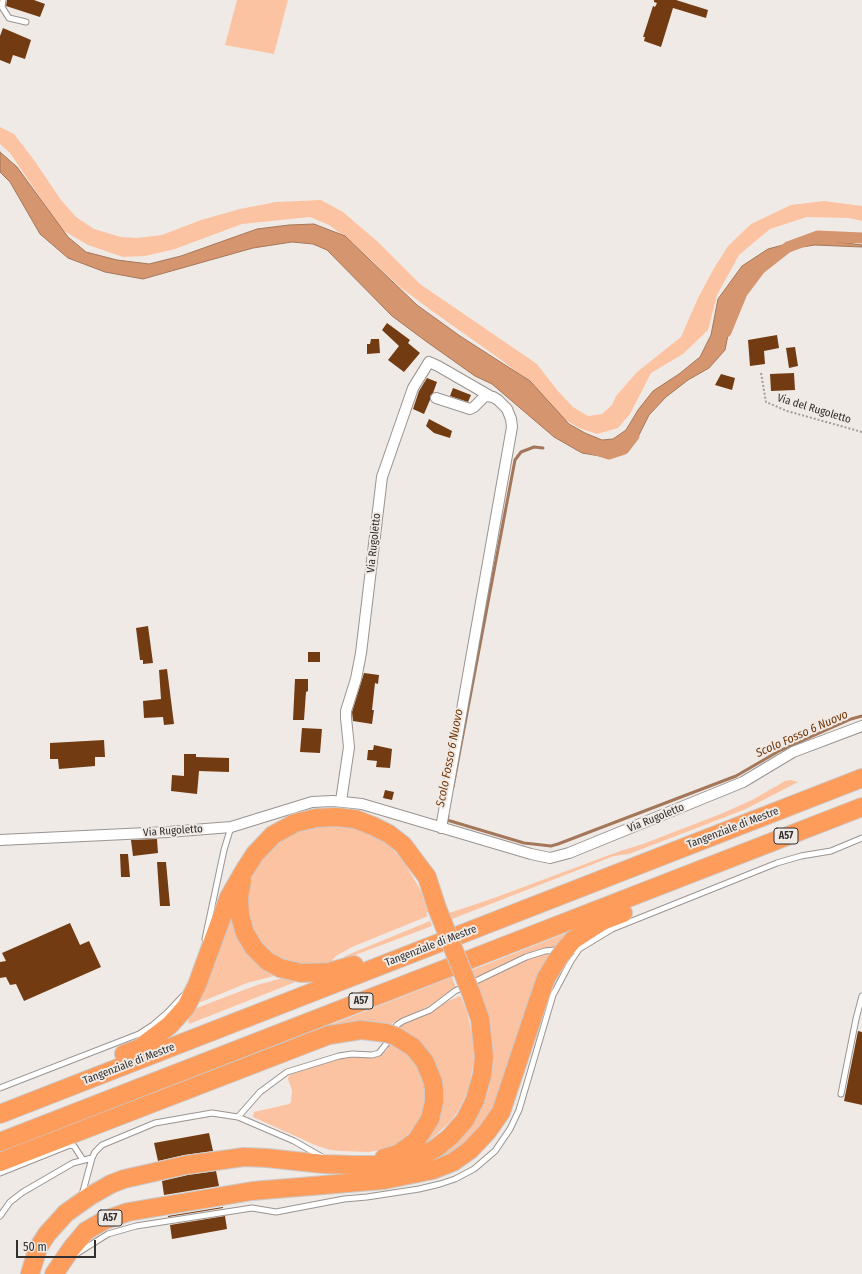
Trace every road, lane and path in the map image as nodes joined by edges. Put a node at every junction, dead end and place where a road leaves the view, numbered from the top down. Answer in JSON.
{"nodes":[{"id":1,"x":3,"y":0,"type":"edge"},
{"id":2,"x":26,"y":22,"type":"dead end"},
{"id":3,"x":761,"y":373,"type":"dead end"},
{"id":4,"x":490,"y":396,"type":"junction"},
{"id":5,"x":436,"y":398,"type":"dead end"},
{"id":6,"x":862,"y":432,"type":"edge"},
{"id":7,"x":862,"y":726,"type":"edge"},
{"id":8,"x":862,"y":778,"type":"edge"},
{"id":9,"x":341,"y":801,"type":"junction"},
{"id":10,"x":862,"y":807,"type":"edge"},
{"id":11,"x":231,"y":827,"type":"junction"},
{"id":12,"x":442,"y":828,"type":"junction"},
{"id":13,"x":862,"y":838,"type":"edge"},
{"id":14,"x":0,"y":840,"type":"edge"},
{"id":15,"x":722,"y":861,"type":"junction"},
{"id":16,"x":244,"y":871,"type":"junction"},
{"id":17,"x":204,"y":945,"type":"dead end"},
{"id":18,"x":430,"y":947,"type":"junction"},
{"id":19,"x":565,"y":956,"type":"junction"},
{"id":20,"x":200,"y":959,"type":"dead end"},
{"id":21,"x":198,"y":966,"type":"dead end"},
{"id":22,"x":186,"y":992,"type":"dead end"},
{"id":23,"x":862,"y":996,"type":"edge"},
{"id":24,"x":0,"y":1088,"type":"edge"},
{"id":25,"x":842,"y":1094,"type":"dead end"},
{"id":26,"x":0,"y":1113,"type":"edge"},
{"id":27,"x":238,"y":1117,"type":"junction"},
{"id":28,"x":0,"y":1142,"type":"edge"},
{"id":29,"x":92,"y":1158,"type":"junction"},
{"id":30,"x":83,"y":1160,"type":"junction"},
{"id":31,"x":408,"y":1161,"type":"junction"},
{"id":32,"x":0,"y":1162,"type":"edge"},
{"id":33,"x":335,"y":1165,"type":"junction"},
{"id":34,"x":354,"y":1165,"type":"junction"},
{"id":35,"x":0,"y":1173,"type":"edge"},
{"id":36,"x":339,"y":1183,"type":"junction"},
{"id":37,"x":80,"y":1203,"type":"junction"},
{"id":38,"x":0,"y":1216,"type":"edge"},
{"id":39,"x":56,"y":1270,"type":"edge"},
{"id":40,"x":30,"y":1274,"type":"edge"}],
"edges":[{"from":1,"to":2,"type":"lane"},
{"from":3,"to":6,"type":"path","name":"Via del Rugoletto"},
{"from":4,"to":5,"type":"street"},
{"from":4,"to":9,"type":"street","name":"Via Rugoletto"},
{"from":4,"to":12,"type":"street","name":"Via Rugoletto"},
{"from":7,"to":12,"type":"street","name":"Via Rugoletto"},
{"from":8,"to":18,"type":"highway","name":"Tangenziale di Mestre","number":"A57"},
{"from":9,"to":11,"type":"street","name":"Via Rugoletto"},
{"from":9,"to":12,"type":"street","name":"Via Rugoletto"},
{"from":10,"to":15,"type":"highway","number":"A57"},
{"from":11,"to":14,"type":"street","name":"Via Rugoletto"},
{"from":11,"to":17,"type":"lane"},
{"from":13,"to":19,"type":"lane"},
{"from":15,"to":19,"type":"highway","number":"A57"},
{"from":15,"to":28,"type":"highway","number":"A57"},
{"from":16,"to":18,"type":"highway","number":"A57"},
{"from":16,"to":26,"type":"highway","number":"A57"},
{"from":16,"to":31,"type":"highway","number":"A57","bridge":true},
{"from":18,"to":26,"type":"highway","name":"Tangenziale di Mestre","number":"A57"},
{"from":19,"to":27,"type":"lane"},
{"from":19,"to":36,"type":"highway","number":"A57"},
{"from":19,"to":39,"type":"lane"},
{"from":20,"to":21,"type":"lane"},
{"from":22,"to":24,"type":"lane"},
{"from":23,"to":25,"type":"lane"},
{"from":27,"to":29,"type":"lane"},
{"from":27,"to":33,"type":"lane"},
{"from":29,"to":30,"type":"lane"},
{"from":29,"to":37,"type":"lane"},
{"from":30,"to":35,"type":"lane"},
{"from":30,"to":38,"type":"lane"},
{"from":31,"to":34,"type":"highway","number":"A57"},
{"from":31,"to":36,"type":"highway","number":"A57"},
{"from":32,"to":34,"type":"highway","number":"A57"},
{"from":33,"to":34,"type":"highway","number":"A57"},
{"from":33,"to":37,"type":"highway","number":"A57"},
{"from":36,"to":39,"type":"highway","number":"A57"},
{"from":37,"to":40,"type":"highway","number":"A57"}]}
